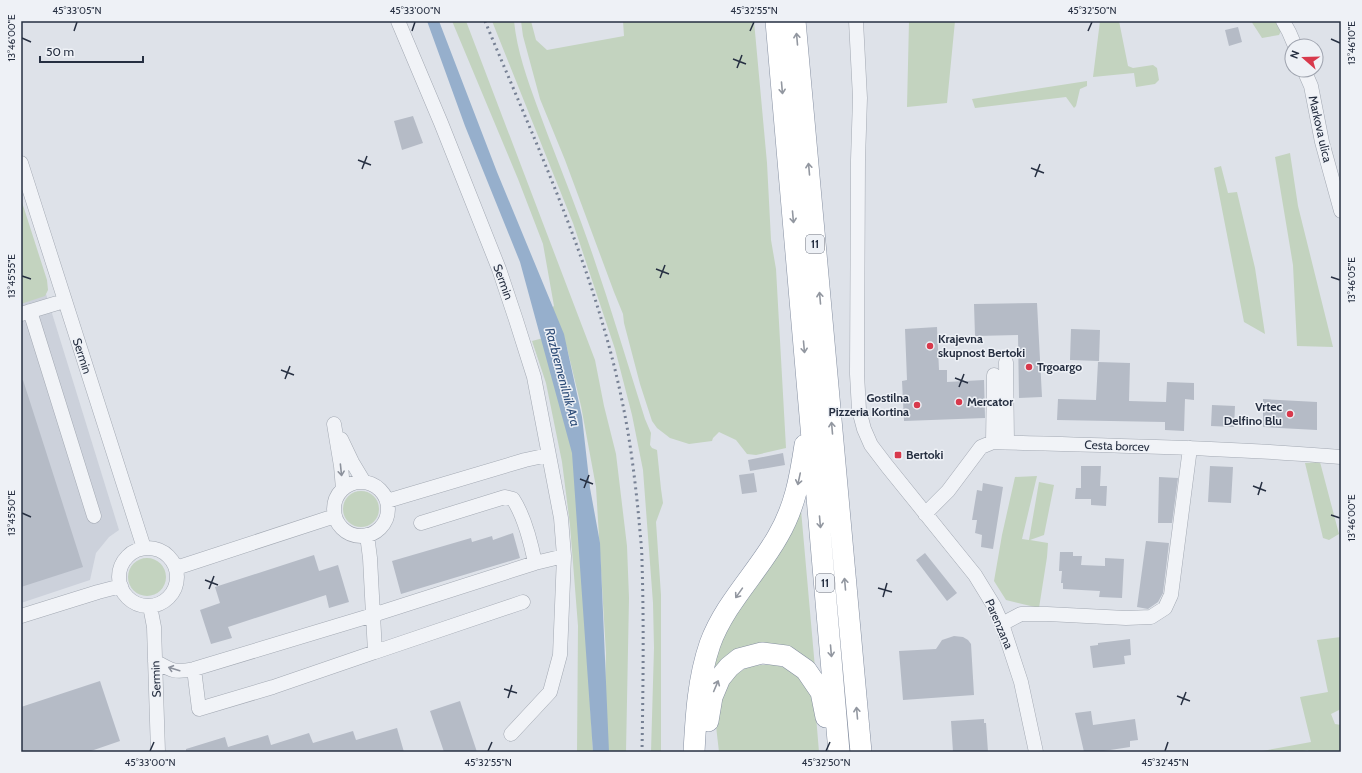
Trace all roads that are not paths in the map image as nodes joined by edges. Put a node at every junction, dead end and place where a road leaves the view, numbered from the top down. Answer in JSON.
{"nodes":[{"id":1,"x":398,"y":21,"type":"edge"},
{"id":2,"x":776,"y":21,"type":"edge"},
{"id":3,"x":796,"y":21,"type":"edge"},
{"id":4,"x":856,"y":21,"type":"edge"},
{"id":5,"x":1283,"y":21,"type":"edge"},
{"id":6,"x":1292,"y":38,"type":"edge"},
{"id":7,"x":1308,"y":78,"type":"edge"},
{"id":8,"x":21,"y":163,"type":"edge"},
{"id":9,"x":1341,"y":211,"type":"edge"},
{"id":10,"x":64,"y":301,"type":"junction"},
{"id":11,"x":25,"y":313,"type":"edge"},
{"id":12,"x":1006,"y":362,"type":"dead end"},
{"id":13,"x":994,"y":375,"type":"dead end"},
{"id":14,"x":810,"y":413,"type":"junction"},
{"id":15,"x":993,"y":442,"type":"junction"},
{"id":16,"x":1007,"y":442,"type":"junction"},
{"id":17,"x":1190,"y":448,"type":"junction"},
{"id":18,"x":548,"y":455,"type":"junction"},
{"id":19,"x":1341,"y":457,"type":"edge"},
{"id":20,"x":364,"y":482,"type":"junction"},
{"id":21,"x":343,"y":489,"type":"junction"},
{"id":22,"x":387,"y":501,"type":"junction"},
{"id":23,"x":926,"y":514,"type":"junction"},
{"id":24,"x":94,"y":516,"type":"dead end"},
{"id":25,"x":335,"y":516,"type":"junction"},
{"id":26,"x":421,"y":523,"type":"dead end"},
{"id":27,"x":367,"y":535,"type":"junction"},
{"id":28,"x":144,"y":548,"type":"junction"},
{"id":29,"x":564,"y":556,"type":"junction"},
{"id":30,"x":535,"y":563,"type":"junction"},
{"id":31,"x":176,"y":568,"type":"junction"},
{"id":32,"x":121,"y":586,"type":"junction"},
{"id":33,"x":523,"y":602,"type":"dead end"},
{"id":34,"x":150,"y":606,"type":"junction"},
{"id":35,"x":373,"y":615,"type":"junction"},
{"id":36,"x":21,"y":616,"type":"edge"},
{"id":37,"x":1002,"y":624,"type":"junction"},
{"id":38,"x":375,"y":652,"type":"junction"},
{"id":39,"x":156,"y":661,"type":"junction"},
{"id":40,"x":194,"y":669,"type":"junction"},
{"id":41,"x":511,"y":734,"type":"dead end"},
{"id":42,"x":158,"y":752,"type":"edge"},
{"id":43,"x":694,"y":752,"type":"edge"},
{"id":44,"x":708,"y":752,"type":"edge"},
{"id":45,"x":829,"y":752,"type":"edge"},
{"id":46,"x":840,"y":752,"type":"edge"},
{"id":47,"x":860,"y":752,"type":"edge"},
{"id":48,"x":1036,"y":752,"type":"edge"}],
"edges":[{"from":1,"to":18,"type":"street","name":"Sermin"},
{"from":2,"to":14,"type":"highway","number":"11","one_way":true},
{"from":47,"to":3,"type":"highway","number":"11","one_way":true},
{"from":4,"to":23,"type":"street","name":"Parenzana"},
{"from":5,"to":6,"type":"street"},
{"from":7,"to":9,"type":"street","name":"Markova ulica"},
{"from":8,"to":10,"type":"street","name":"Sermin"},
{"from":10,"to":11,"type":"street"},
{"from":10,"to":28,"type":"street","name":"Sermin"},
{"from":11,"to":24,"type":"street"},
{"from":12,"to":16,"type":"street"},
{"from":13,"to":15,"type":"street"},
{"from":14,"to":43,"type":"highway","one_way":true},
{"from":14,"to":46,"type":"highway","number":"11","one_way":true},
{"from":15,"to":16,"type":"street","name":"Cesta borcev"},
{"from":15,"to":23,"type":"street"},
{"from":16,"to":17,"type":"street","name":"Cesta borcev"},
{"from":17,"to":19,"type":"street","name":"Cesta borcev"},
{"from":17,"to":37,"type":"street"},
{"from":18,"to":22,"type":"street"},
{"from":18,"to":29,"type":"street","name":"Sermin"},
{"from":20,"to":21,"type":"street"},
{"from":20,"to":21,"type":"street","one_way":true},
{"from":20,"to":22,"type":"street"},
{"from":21,"to":25,"type":"street"},
{"from":22,"to":27,"type":"street"},
{"from":23,"to":37,"type":"street","name":"Parenzana"},
{"from":25,"to":27,"type":"street"},
{"from":25,"to":31,"type":"street"},
{"from":26,"to":30,"type":"street"},
{"from":27,"to":35,"type":"street"},
{"from":28,"to":31,"type":"street"},
{"from":28,"to":32,"type":"street"},
{"from":29,"to":30,"type":"street"},
{"from":29,"to":41,"type":"street","name":"Sermin"},
{"from":30,"to":35,"type":"street"},
{"from":31,"to":34,"type":"street"},
{"from":32,"to":34,"type":"street"},
{"from":32,"to":36,"type":"street"},
{"from":33,"to":38,"type":"street"},
{"from":34,"to":39,"type":"street","name":"Sermin"},
{"from":35,"to":38,"type":"street"},
{"from":35,"to":40,"type":"street"},
{"from":37,"to":48,"type":"street","name":"Parenzana"},
{"from":38,"to":40,"type":"street"},
{"from":40,"to":39,"type":"street","one_way":true},
{"from":39,"to":42,"type":"street","name":"Sermin"},
{"from":44,"to":45,"type":"highway","one_way":true}]}
